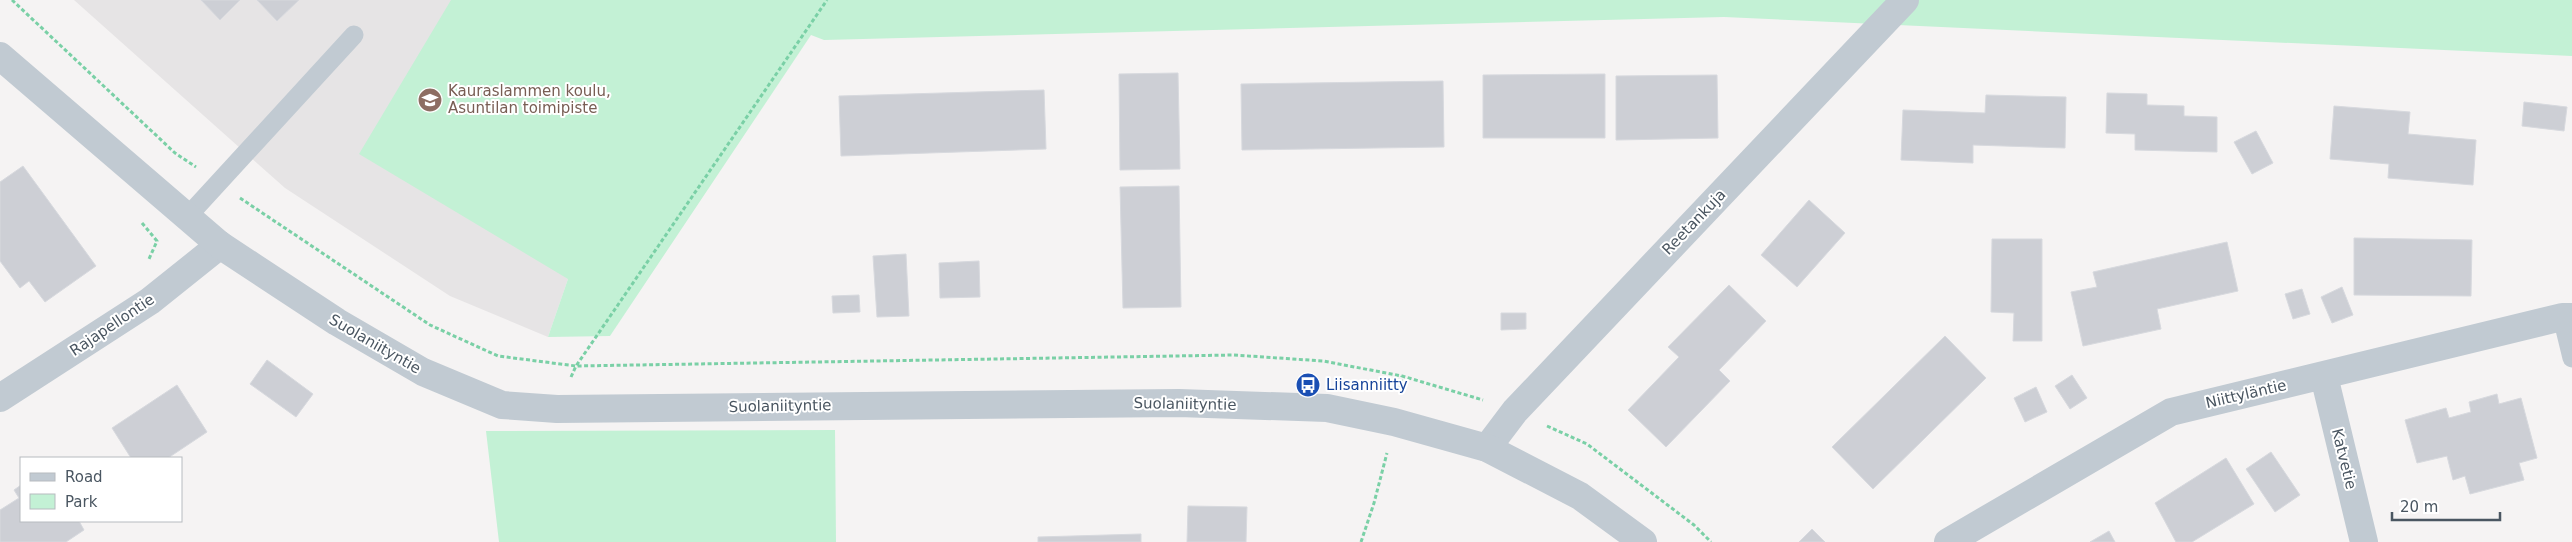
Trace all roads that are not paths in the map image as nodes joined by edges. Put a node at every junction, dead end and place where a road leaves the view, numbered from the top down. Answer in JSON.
{"nodes":[{"id":1,"x":1905,"y":0,"type":"edge"},
{"id":2,"x":354,"y":34,"type":"dead end"},
{"id":3,"x":0,"y":56,"type":"edge"},
{"id":4,"x":187,"y":217,"type":"junction"},
{"id":5,"x":220,"y":245,"type":"junction"},
{"id":6,"x":2567,"y":317,"type":"edge"},
{"id":7,"x":2572,"y":358,"type":"edge"},
{"id":8,"x":2324,"y":376,"type":"junction"},
{"id":9,"x":0,"y":398,"type":"edge"},
{"id":10,"x":1487,"y":448,"type":"junction"},
{"id":11,"x":1643,"y":542,"type":"edge"},
{"id":12,"x":1948,"y":542,"type":"edge"},
{"id":13,"x":2364,"y":542,"type":"edge"}],
"edges":[{"from":1,"to":10,"type":"street","name":"Reetankuja"},
{"from":2,"to":4,"type":"lane"},
{"from":3,"to":4,"type":"street","name":"Suolaniityntie"},
{"from":4,"to":5,"type":"street","name":"Suolaniityntie"},
{"from":5,"to":9,"type":"street","name":"Rajapellontie"},
{"from":5,"to":10,"type":"street","name":"Suolaniityntie"},
{"from":6,"to":7,"type":"lane"},
{"from":6,"to":8,"type":"street","name":"Niittyläntie"},
{"from":8,"to":12,"type":"street","name":"Niittyläntie"},
{"from":8,"to":13,"type":"street","name":"Katvetie"},
{"from":10,"to":11,"type":"street","name":"Suolaniityntie"}]}
